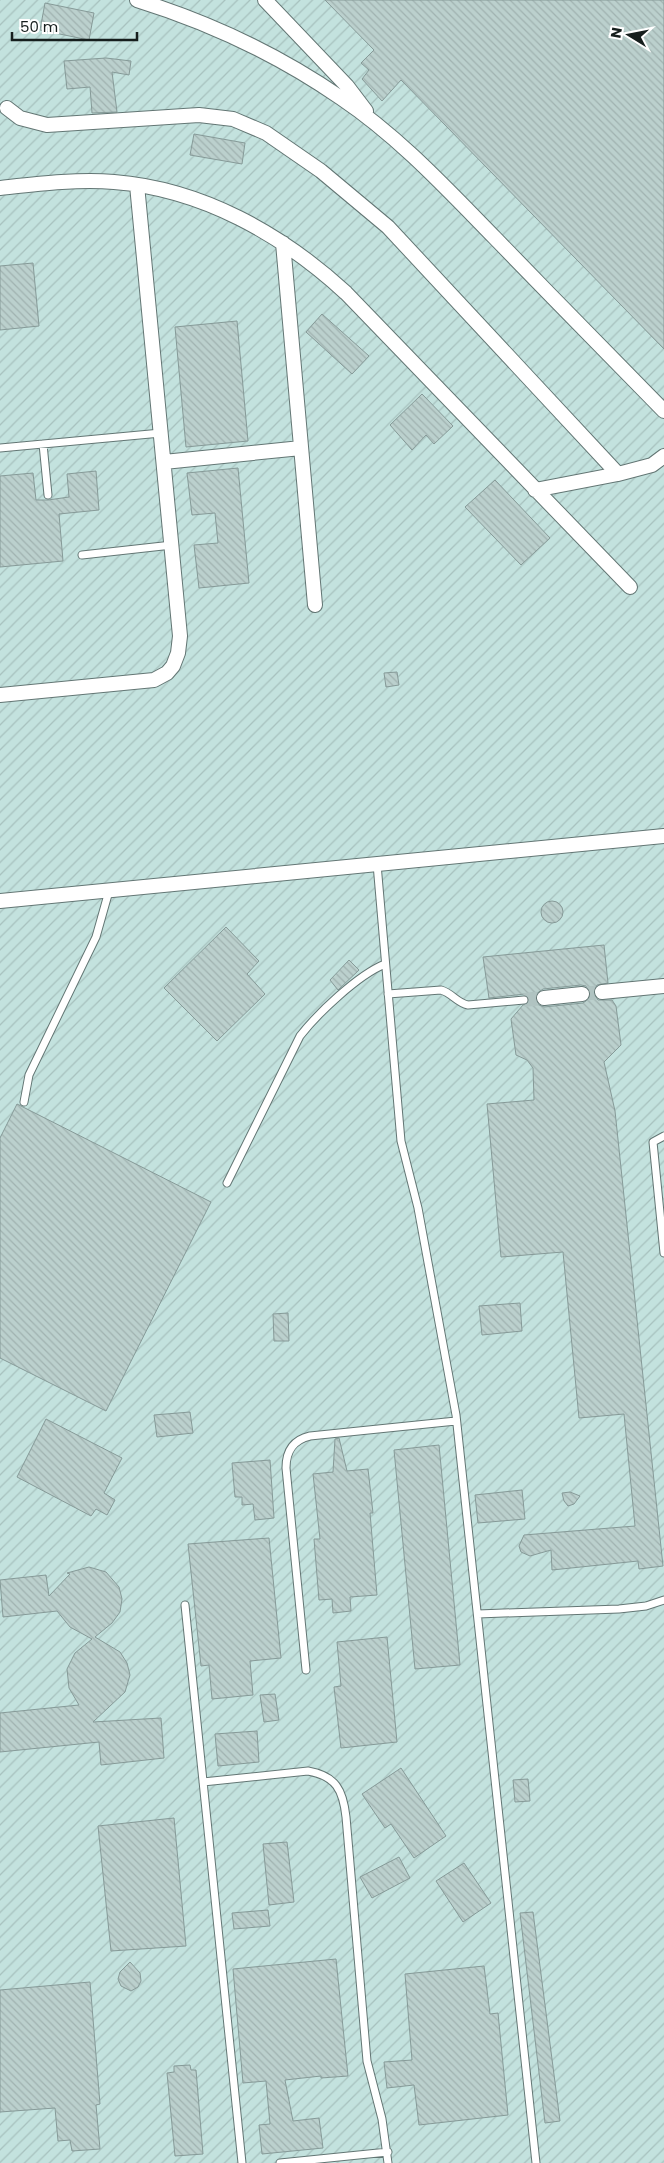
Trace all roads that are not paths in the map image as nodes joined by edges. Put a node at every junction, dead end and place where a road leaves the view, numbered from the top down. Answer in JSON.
{"nodes":[{"id":1,"x":137,"y":0,"type":"edge"},
{"id":2,"x":265,"y":0,"type":"edge"},
{"id":3,"x":7,"y":108,"type":"dead end"},
{"id":4,"x":374,"y":122,"type":"junction"},
{"id":5,"x":137,"y":185,"type":"junction"},
{"id":6,"x":0,"y":188,"type":"edge"},
{"id":7,"x":283,"y":243,"type":"junction"},
{"id":8,"x":664,"y":411,"type":"edge"},
{"id":9,"x":161,"y":433,"type":"junction"},
{"id":10,"x":43,"y":444,"type":"junction"},
{"id":11,"x":0,"y":448,"type":"edge"},
{"id":12,"x":301,"y":448,"type":"junction"},
{"id":13,"x":664,"y":456,"type":"edge"},
{"id":14,"x":164,"y":462,"type":"junction"},
{"id":15,"x":618,"y":474,"type":"junction"},
{"id":16,"x":535,"y":490,"type":"junction"},
{"id":17,"x":48,"y":495,"type":"dead end"},
{"id":18,"x":172,"y":546,"type":"junction"},
{"id":19,"x":82,"y":555,"type":"dead end"},
{"id":20,"x":630,"y":587,"type":"dead end"},
{"id":21,"x":315,"y":605,"type":"dead end"},
{"id":22,"x":0,"y":695,"type":"edge"},
{"id":23,"x":664,"y":836,"type":"edge"},
{"id":24,"x":377,"y":864,"type":"junction"},
{"id":25,"x":109,"y":890,"type":"junction"},
{"id":26,"x":0,"y":901,"type":"edge"},
{"id":27,"x":385,"y":964,"type":"junction"},
{"id":28,"x":664,"y":986,"type":"edge"},
{"id":29,"x":602,"y":992,"type":"tunnel mouth"},
{"id":30,"x":388,"y":994,"type":"junction"},
{"id":31,"x":582,"y":994,"type":"tunnel mouth"},
{"id":32,"x":544,"y":998,"type":"tunnel mouth"},
{"id":33,"x":524,"y":1000,"type":"tunnel mouth"},
{"id":34,"x":24,"y":1102,"type":"dead end"},
{"id":35,"x":664,"y":1136,"type":"edge"},
{"id":36,"x":227,"y":1183,"type":"dead end"},
{"id":37,"x":664,"y":1253,"type":"edge"},
{"id":38,"x":456,"y":1421,"type":"junction"},
{"id":39,"x":664,"y":1600,"type":"edge"},
{"id":40,"x":185,"y":1605,"type":"dead end"},
{"id":41,"x":478,"y":1614,"type":"junction"},
{"id":42,"x":306,"y":1670,"type":"dead end"},
{"id":43,"x":203,"y":1782,"type":"junction"},
{"id":44,"x":388,"y":2152,"type":"junction"},
{"id":45,"x":242,"y":2163,"type":"edge"},
{"id":46,"x":280,"y":2163,"type":"edge"},
{"id":47,"x":388,"y":2163,"type":"edge"},
{"id":48,"x":536,"y":2163,"type":"edge"}],
"edges":[{"from":1,"to":4,"type":"street"},
{"from":2,"to":4,"type":"street"},
{"from":3,"to":15,"type":"street"},
{"from":4,"to":8,"type":"street"},
{"from":5,"to":6,"type":"street"},
{"from":5,"to":7,"type":"street"},
{"from":5,"to":9,"type":"street"},
{"from":7,"to":12,"type":"street"},
{"from":7,"to":16,"type":"street"},
{"from":9,"to":10,"type":"lane"},
{"from":9,"to":14,"type":"street"},
{"from":10,"to":11,"type":"lane"},
{"from":10,"to":17,"type":"lane"},
{"from":12,"to":14,"type":"street"},
{"from":12,"to":21,"type":"street"},
{"from":13,"to":15,"type":"street"},
{"from":14,"to":18,"type":"street"},
{"from":15,"to":16,"type":"street"},
{"from":16,"to":20,"type":"street"},
{"from":18,"to":19,"type":"lane"},
{"from":18,"to":22,"type":"street"},
{"from":23,"to":24,"type":"street"},
{"from":24,"to":25,"type":"street"},
{"from":24,"to":27,"type":"lane"},
{"from":25,"to":26,"type":"street"},
{"from":25,"to":34,"type":"lane"},
{"from":27,"to":30,"type":"lane"},
{"from":27,"to":36,"type":"lane"},
{"from":28,"to":29,"type":"street"},
{"from":30,"to":33,"type":"lane"},
{"from":30,"to":38,"type":"lane"},
{"from":31,"to":32,"type":"street"},
{"from":35,"to":37,"type":"lane"},
{"from":38,"to":41,"type":"lane"},
{"from":38,"to":42,"type":"lane"},
{"from":39,"to":41,"type":"lane"},
{"from":40,"to":43,"type":"lane"},
{"from":41,"to":48,"type":"lane"},
{"from":43,"to":44,"type":"lane"},
{"from":43,"to":45,"type":"lane"},
{"from":44,"to":46,"type":"lane"},
{"from":44,"to":47,"type":"lane"}]}
